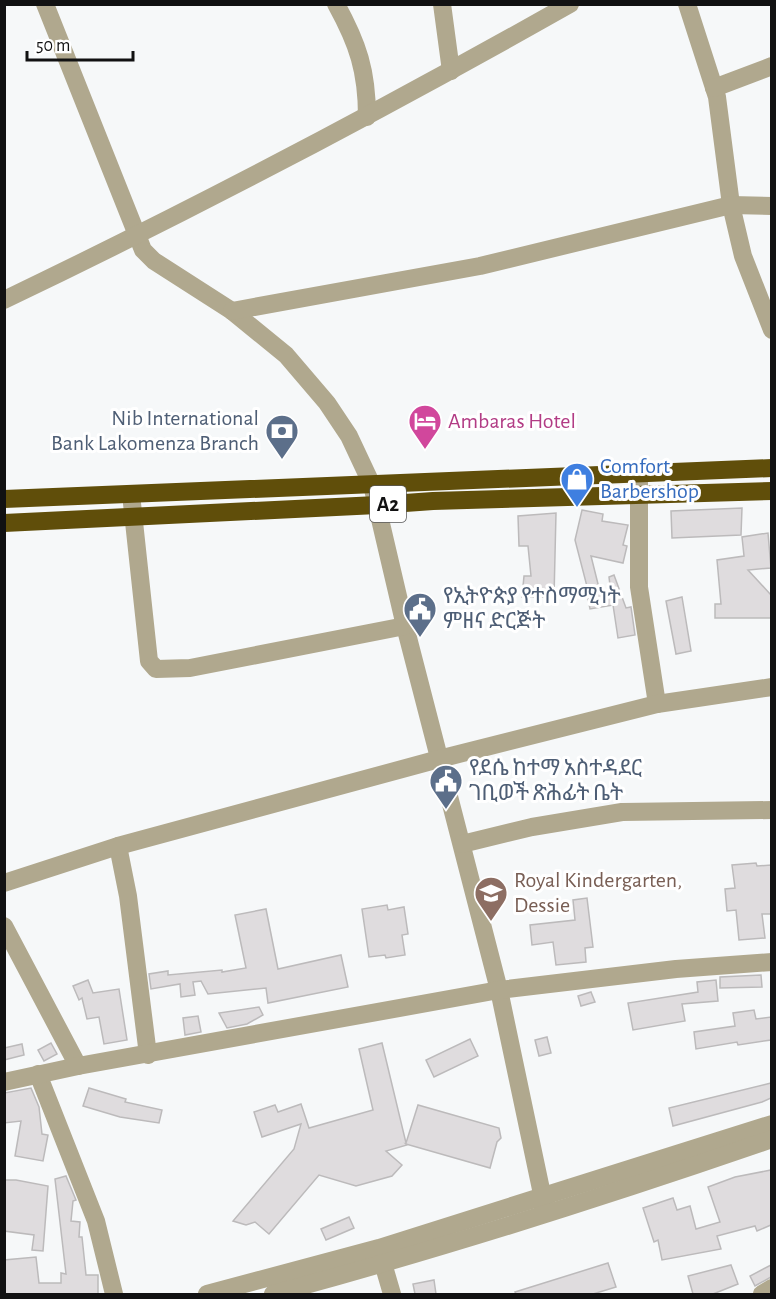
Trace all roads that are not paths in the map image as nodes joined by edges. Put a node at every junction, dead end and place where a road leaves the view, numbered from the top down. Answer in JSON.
{"nodes":[{"id":1,"x":45,"y":4,"type":"edge"},
{"id":2,"x":336,"y":4,"type":"edge"},
{"id":3,"x":441,"y":4,"type":"edge"},
{"id":4,"x":570,"y":4,"type":"edge"},
{"id":5,"x":687,"y":4,"type":"edge"},
{"id":6,"x":771,"y":66,"type":"edge"},
{"id":7,"x":451,"y":71,"type":"junction"},
{"id":8,"x":714,"y":88,"type":"junction"},
{"id":9,"x":367,"y":117,"type":"junction"},
{"id":10,"x":731,"y":205,"type":"junction"},
{"id":11,"x":771,"y":206,"type":"edge"},
{"id":12,"x":137,"y":236,"type":"junction"},
{"id":13,"x":4,"y":300,"type":"edge"},
{"id":14,"x":232,"y":311,"type":"junction"},
{"id":15,"x":771,"y":330,"type":"edge"},
{"id":16,"x":771,"y":468,"type":"edge"},
{"id":17,"x":639,"y":474,"type":"junction"},
{"id":18,"x":556,"y":477,"type":"junction"},
{"id":19,"x":372,"y":485,"type":"junction"},
{"id":20,"x":771,"y":491,"type":"edge"},
{"id":21,"x":131,"y":494,"type":"junction"},
{"id":22,"x":640,"y":495,"type":"junction"},
{"id":23,"x":556,"y":498,"type":"junction"},
{"id":24,"x":4,"y":499,"type":"edge"},
{"id":25,"x":377,"y":505,"type":"junction"},
{"id":26,"x":134,"y":516,"type":"junction"},
{"id":27,"x":4,"y":523,"type":"edge"},
{"id":28,"x":405,"y":626,"type":"junction"},
{"id":29,"x":771,"y":687,"type":"edge"},
{"id":30,"x":657,"y":704,"type":"junction"},
{"id":31,"x":439,"y":759,"type":"junction"},
{"id":32,"x":771,"y":810,"type":"edge"},
{"id":33,"x":462,"y":844,"type":"junction"},
{"id":34,"x":118,"y":846,"type":"junction"},
{"id":35,"x":4,"y":883,"type":"edge"},
{"id":36,"x":4,"y":926,"type":"edge"},
{"id":37,"x":771,"y":962,"type":"edge"},
{"id":38,"x":499,"y":990,"type":"junction"},
{"id":39,"x":148,"y":1055,"type":"junction"},
{"id":40,"x":78,"y":1066,"type":"junction"},
{"id":41,"x":38,"y":1074,"type":"junction"},
{"id":42,"x":4,"y":1082,"type":"edge"},
{"id":43,"x":771,"y":1124,"type":"edge"},
{"id":44,"x":771,"y":1139,"type":"edge"},
{"id":45,"x":544,"y":1205,"type":"junction"},
{"id":46,"x":381,"y":1256,"type":"junction"},
{"id":47,"x":771,"y":1288,"type":"edge"},
{"id":48,"x":114,"y":1294,"type":"edge"},
{"id":49,"x":207,"y":1294,"type":"edge"},
{"id":50,"x":273,"y":1294,"type":"edge"},
{"id":51,"x":392,"y":1294,"type":"edge"},
{"id":52,"x":762,"y":1294,"type":"edge"}],
"edges":[{"from":1,"to":12,"type":"street"},
{"from":2,"to":9,"type":"street"},
{"from":3,"to":7,"type":"street"},
{"from":4,"to":7,"type":"street"},
{"from":5,"to":8,"type":"street"},
{"from":6,"to":8,"type":"street"},
{"from":7,"to":9,"type":"street"},
{"from":8,"to":10,"type":"street"},
{"from":9,"to":12,"type":"street"},
{"from":10,"to":11,"type":"street"},
{"from":10,"to":14,"type":"street"},
{"from":10,"to":15,"type":"street"},
{"from":12,"to":13,"type":"street"},
{"from":12,"to":14,"type":"street"},
{"from":14,"to":19,"type":"street"},
{"from":16,"to":17,"type":"highway","number":"A2"},
{"from":17,"to":18,"type":"highway","number":"A2"},
{"from":17,"to":22,"type":"street"},
{"from":18,"to":19,"type":"highway","number":"A2"},
{"from":18,"to":23,"type":"highway"},
{"from":19,"to":21,"type":"highway","number":"A2"},
{"from":19,"to":25,"type":"street"},
{"from":20,"to":22,"type":"highway","number":"A2"},
{"from":21,"to":24,"type":"highway","number":"A2"},
{"from":21,"to":26,"type":"street"},
{"from":22,"to":23,"type":"highway","number":"A2"},
{"from":22,"to":30,"type":"street"},
{"from":23,"to":25,"type":"highway","number":"A2"},
{"from":25,"to":26,"type":"highway","number":"A2"},
{"from":25,"to":28,"type":"street"},
{"from":26,"to":27,"type":"highway","number":"A2"},
{"from":26,"to":28,"type":"street"},
{"from":28,"to":31,"type":"street"},
{"from":29,"to":30,"type":"street"},
{"from":30,"to":31,"type":"street"},
{"from":31,"to":33,"type":"street"},
{"from":31,"to":34,"type":"street"},
{"from":32,"to":33,"type":"street"},
{"from":33,"to":38,"type":"street"},
{"from":34,"to":35,"type":"street"},
{"from":34,"to":39,"type":"street"},
{"from":36,"to":40,"type":"street"},
{"from":37,"to":38,"type":"street"},
{"from":38,"to":39,"type":"street"},
{"from":38,"to":45,"type":"street"},
{"from":39,"to":40,"type":"street"},
{"from":40,"to":41,"type":"street"},
{"from":41,"to":42,"type":"street"},
{"from":41,"to":48,"type":"street"},
{"from":43,"to":45,"type":"street"},
{"from":44,"to":45,"type":"street"},
{"from":45,"to":46,"type":"street"},
{"from":46,"to":49,"type":"street"},
{"from":46,"to":50,"type":"street"},
{"from":46,"to":51,"type":"street"},
{"from":47,"to":52,"type":"street"}]}
